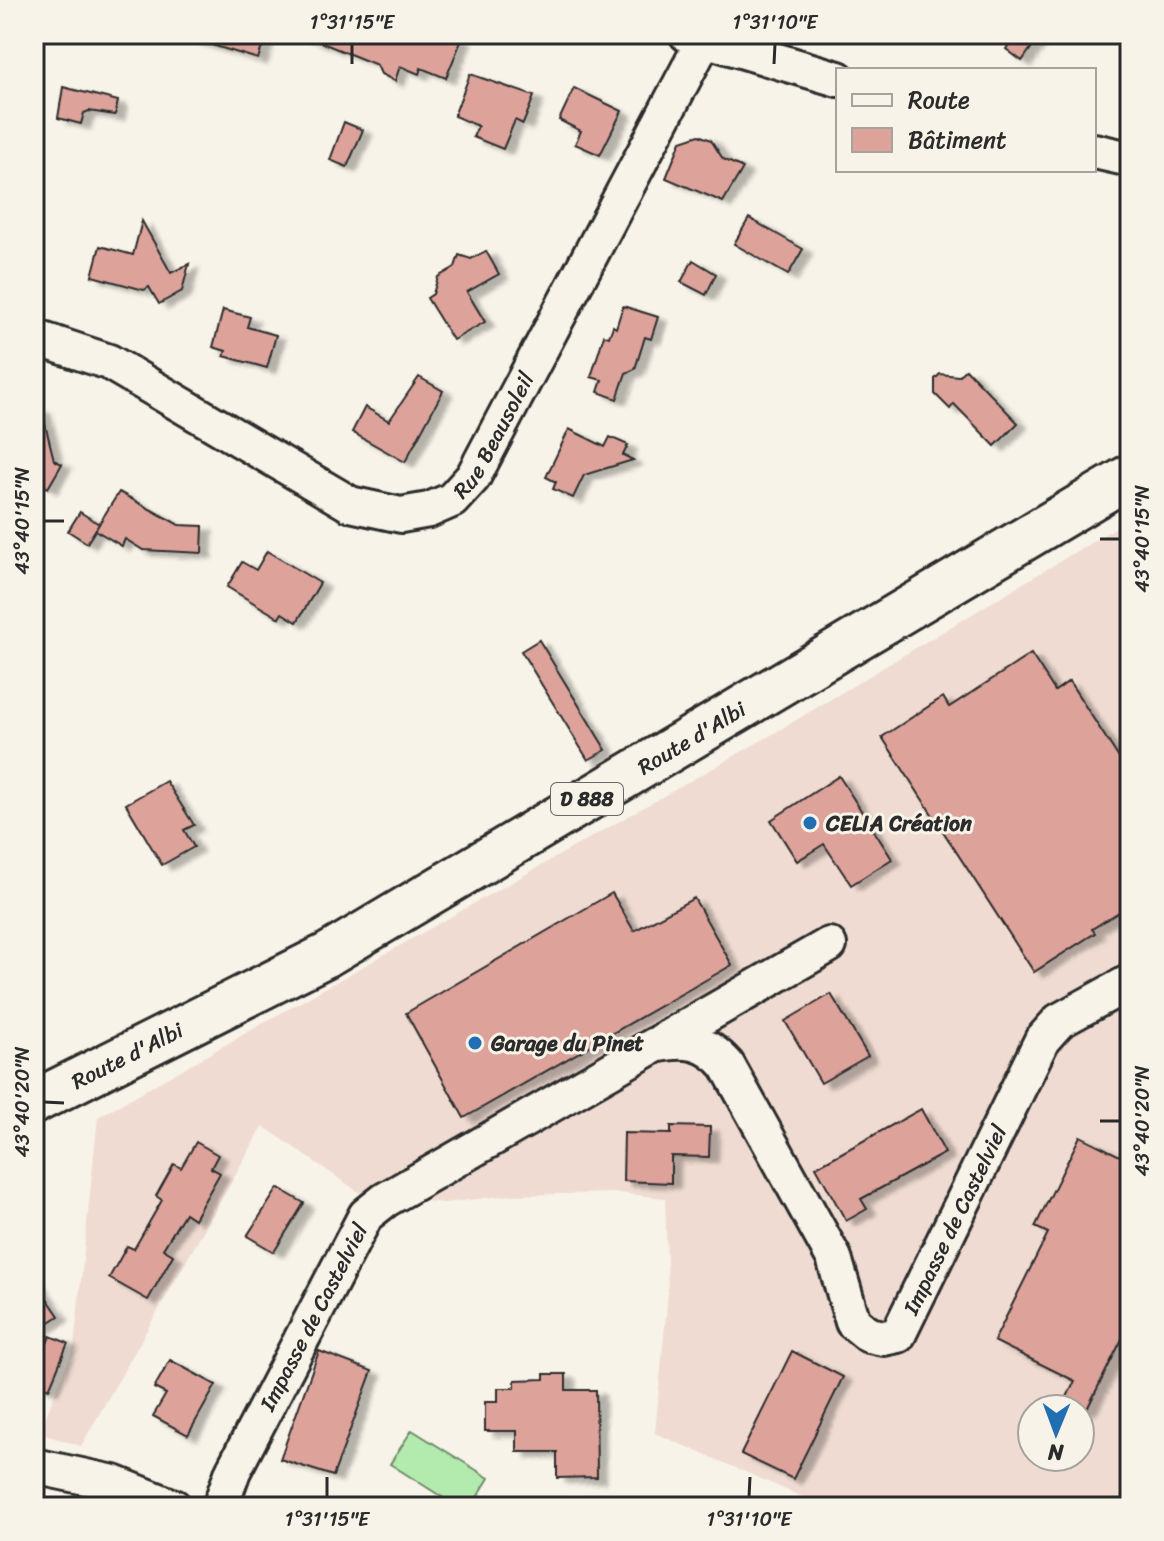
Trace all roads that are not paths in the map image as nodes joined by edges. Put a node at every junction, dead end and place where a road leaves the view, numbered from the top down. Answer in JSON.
{"nodes":[{"id":1,"x":696,"y":37,"type":"edge"},
{"id":2,"x":836,"y":78,"type":"edge"},
{"id":3,"x":1096,"y":151,"type":"edge"},
{"id":4,"x":1130,"y":159,"type":"edge"},
{"id":5,"x":34,"y":337,"type":"edge"},
{"id":6,"x":1130,"y":476,"type":"edge"},
{"id":7,"x":829,"y":945,"type":"dead end"},
{"id":8,"x":1130,"y":982,"type":"edge"},
{"id":9,"x":655,"y":1045,"type":"junction"},
{"id":10,"x":34,"y":1102,"type":"edge"},
{"id":11,"x":34,"y":1466,"type":"edge"},
{"id":12,"x":174,"y":1507,"type":"edge"},
{"id":13,"x":220,"y":1507,"type":"edge"}],
"edges":[{"from":1,"to":2,"type":"street"},
{"from":1,"to":5,"type":"street","name":"Rue Beausoleil"},
{"from":3,"to":4,"type":"street"},
{"from":6,"to":10,"type":"main road","name":"Route d'Albi","number":"D 888"},
{"from":7,"to":9,"type":"street","name":"Impasse de Castelviel"},
{"from":8,"to":9,"type":"street","name":"Impasse de Castelviel"},
{"from":9,"to":13,"type":"street","name":"Impasse de Castelviel"},
{"from":11,"to":12,"type":"street"}]}
